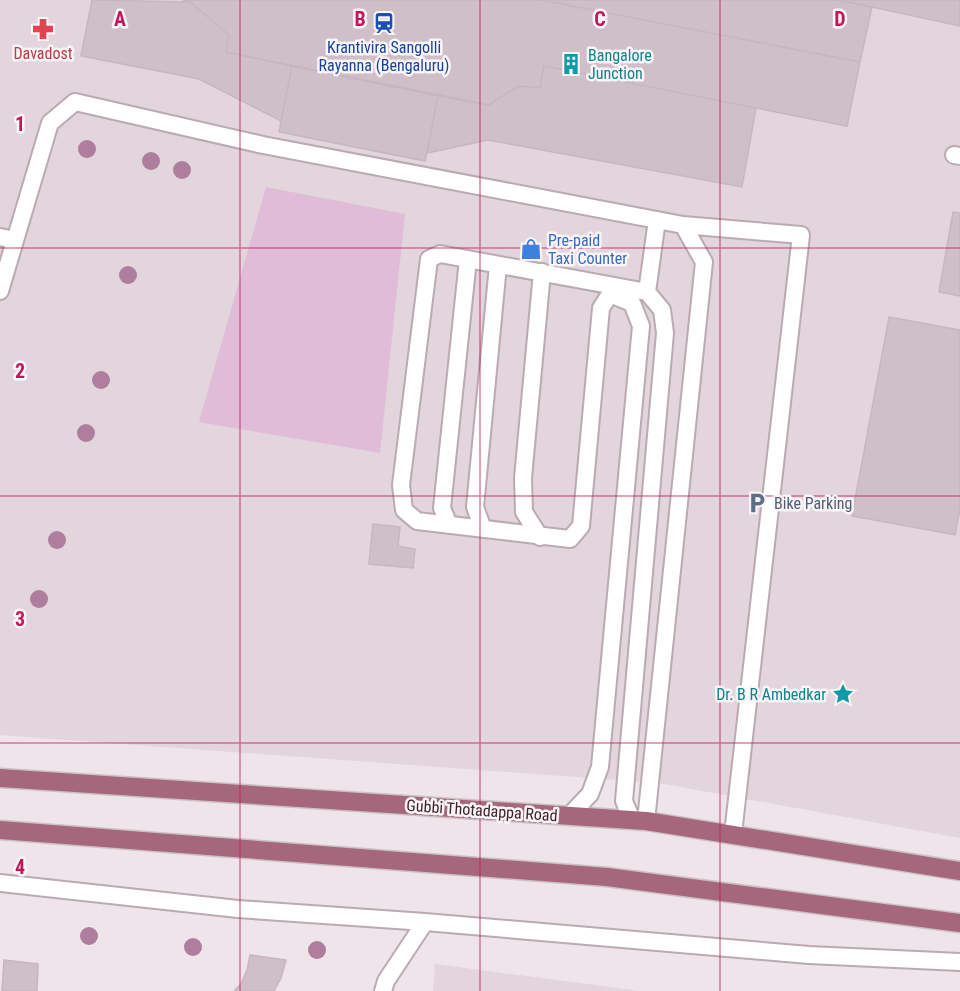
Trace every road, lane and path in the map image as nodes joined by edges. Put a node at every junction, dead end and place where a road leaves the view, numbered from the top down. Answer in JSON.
{"nodes":[{"id":1,"x":657,"y":220,"type":"junction"},
{"id":2,"x":683,"y":225,"type":"junction"},
{"id":3,"x":8,"y":238,"type":"edge"},
{"id":4,"x":468,"y":259,"type":"junction"},
{"id":5,"x":498,"y":265,"type":"junction"},
{"id":6,"x":542,"y":272,"type":"junction"},
{"id":7,"x":0,"y":291,"type":"edge"},
{"id":8,"x":647,"y":292,"type":"junction"},
{"id":9,"x":449,"y":525,"type":"junction"},
{"id":10,"x":483,"y":529,"type":"junction"},
{"id":11,"x":540,"y":537,"type":"junction"},
{"id":12,"x":0,"y":778,"type":"edge"},
{"id":13,"x":569,"y":816,"type":"junction"},
{"id":14,"x":639,"y":821,"type":"junction"},
{"id":15,"x":0,"y":830,"type":"edge"},
{"id":16,"x":733,"y":834,"type":"junction"},
{"id":17,"x":960,"y":871,"type":"edge"},
{"id":18,"x":0,"y":883,"type":"edge"},
{"id":19,"x":425,"y":922,"type":"junction"},
{"id":20,"x":960,"y":923,"type":"edge"},
{"id":21,"x":960,"y":962,"type":"edge"},
{"id":22,"x":383,"y":991,"type":"edge"}],
"edges":[{"from":1,"to":2,"type":"lane"},
{"from":1,"to":3,"type":"lane"},
{"from":1,"to":8,"type":"lane"},
{"from":2,"to":14,"type":"lane"},
{"from":2,"to":16,"type":"lane"},
{"from":3,"to":7,"type":"lane"},
{"from":4,"to":5,"type":"lane"},
{"from":4,"to":9,"type":"lane"},
{"from":4,"to":9,"type":"lane"},
{"from":5,"to":6,"type":"lane"},
{"from":5,"to":10,"type":"lane"},
{"from":6,"to":8,"type":"lane"},
{"from":6,"to":11,"type":"lane"},
{"from":8,"to":14,"type":"lane"},
{"from":9,"to":10,"type":"lane"},
{"from":10,"to":11,"type":"lane"},
{"from":11,"to":13,"type":"lane"},
{"from":12,"to":13,"type":"main road","name":"Gubbi Thotadappa Road"},
{"from":13,"to":14,"type":"main road","name":"Gubbi Thotadappa Road"},
{"from":14,"to":16,"type":"main road","name":"Gubbi Thotadappa Road"},
{"from":15,"to":20,"type":"main road"},
{"from":16,"to":17,"type":"main road","name":"Gubbi Thotadappa Road"},
{"from":18,"to":19,"type":"lane"},
{"from":19,"to":21,"type":"lane"},
{"from":19,"to":22,"type":"lane"}]}
